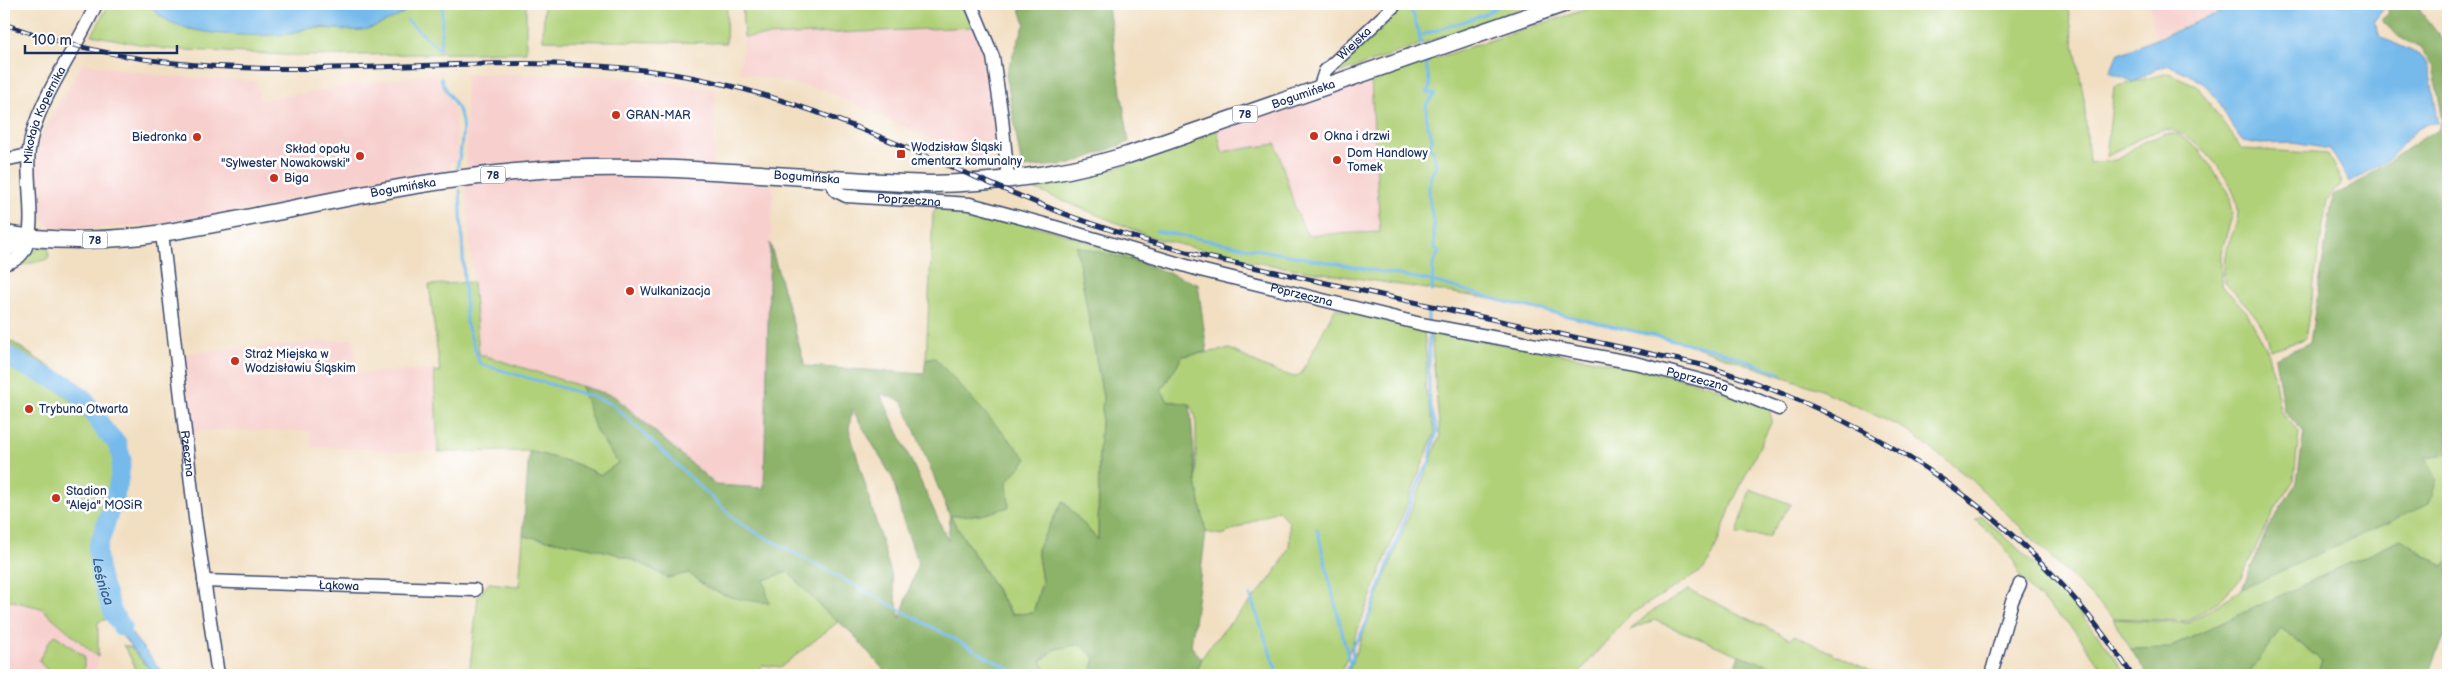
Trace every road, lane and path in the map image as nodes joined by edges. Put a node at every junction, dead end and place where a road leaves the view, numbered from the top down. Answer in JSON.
{"nodes":[{"id":1,"x":96,"y":4,"type":"edge"},
{"id":2,"x":971,"y":4,"type":"edge"},
{"id":3,"x":1396,"y":4,"type":"edge"},
{"id":4,"x":1563,"y":4,"type":"edge"},
{"id":5,"x":1319,"y":89,"type":"junction"},
{"id":6,"x":28,"y":155,"type":"junction"},
{"id":7,"x":4,"y":160,"type":"edge"},
{"id":8,"x":829,"y":178,"type":"junction"},
{"id":9,"x":1008,"y":179,"type":"junction"},
{"id":10,"x":162,"y":233,"type":"junction"},
{"id":11,"x":4,"y":234,"type":"edge"},
{"id":12,"x":28,"y":238,"type":"junction"},
{"id":13,"x":4,"y":252,"type":"edge"},
{"id":14,"x":4,"y":264,"type":"edge"},
{"id":15,"x":1779,"y":409,"type":"dead end"},
{"id":16,"x":204,"y":581,"type":"junction"},
{"id":17,"x":2020,"y":584,"type":"dead end"},
{"id":18,"x":475,"y":590,"type":"dead end"},
{"id":19,"x":218,"y":675,"type":"edge"},
{"id":20,"x":1991,"y":675,"type":"edge"}],
"edges":[{"from":1,"to":6,"type":"street","name":"Mikołaja Kopernika"},
{"from":2,"to":9,"type":"street"},
{"from":3,"to":5,"type":"street","name":"Wiejska"},
{"from":4,"to":5,"type":"main road","name":"Bogumińska","number":"78"},
{"from":5,"to":9,"type":"main road","name":"Bogumińska","number":"78"},
{"from":6,"to":7,"type":"street"},
{"from":6,"to":12,"type":"street","name":"Mikołaja Kopernika"},
{"from":8,"to":9,"type":"main road","name":"Bogumińska","number":"78"},
{"from":8,"to":10,"type":"main road","name":"Bogumińska","number":"78"},
{"from":8,"to":15,"type":"street","name":"Poprzeczna"},
{"from":10,"to":12,"type":"main road","name":"Bogumińska","number":"78"},
{"from":10,"to":16,"type":"street","name":"Rzeczna"},
{"from":11,"to":12,"type":"main road","number":"78"},
{"from":12,"to":13,"type":"street"},
{"from":12,"to":14,"type":"street"},
{"from":16,"to":18,"type":"street","name":"Łąkowa"},
{"from":16,"to":19,"type":"street","name":"Rzeczna"},
{"from":17,"to":20,"type":"street"}]}
